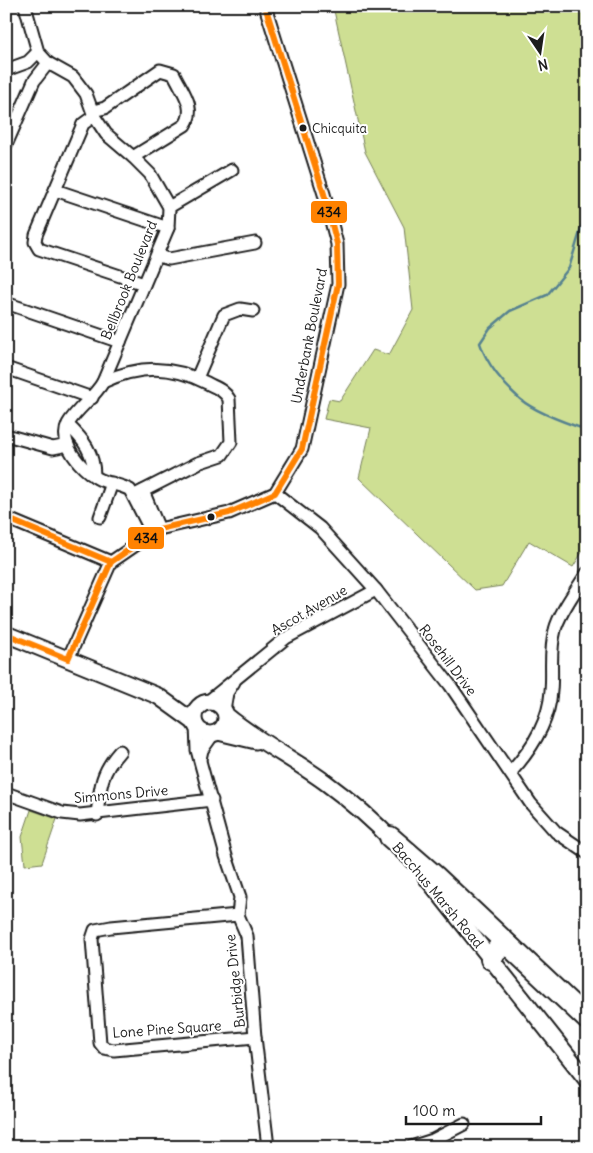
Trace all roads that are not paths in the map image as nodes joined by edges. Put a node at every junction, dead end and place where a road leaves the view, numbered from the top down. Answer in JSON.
{"nodes":[{"id":1,"x":25,"y":6,"type":"edge"},
{"id":2,"x":265,"y":6,"type":"edge"},
{"id":3,"x":38,"y":52,"type":"junction"},
{"id":4,"x":48,"y":63,"type":"junction"},
{"id":5,"x":6,"y":70,"type":"edge"},
{"id":6,"x":94,"y":114,"type":"junction"},
{"id":7,"x":6,"y":145,"type":"edge"},
{"id":8,"x":133,"y":156,"type":"junction"},
{"id":9,"x":232,"y":170,"type":"dead end"},
{"id":10,"x":55,"y":190,"type":"junction"},
{"id":11,"x":169,"y":207,"type":"junction"},
{"id":12,"x":168,"y":228,"type":"junction"},
{"id":13,"x":255,"y":243,"type":"dead end"},
{"id":14,"x":158,"y":256,"type":"junction"},
{"id":15,"x":144,"y":284,"type":"junction"},
{"id":16,"x":6,"y":303,"type":"edge"},
{"id":17,"x":253,"y":311,"type":"dead end"},
{"id":18,"x":120,"y":342,"type":"junction"},
{"id":19,"x":6,"y":368,"type":"edge"},
{"id":20,"x":197,"y":378,"type":"junction"},
{"id":21,"x":103,"y":382,"type":"junction"},
{"id":22,"x":92,"y":398,"type":"junction"},
{"id":23,"x":68,"y":425,"type":"junction"},
{"id":24,"x":6,"y":435,"type":"edge"},
{"id":25,"x":68,"y":445,"type":"junction"},
{"id":26,"x":94,"y":476,"type":"junction"},
{"id":27,"x":112,"y":483,"type":"junction"},
{"id":28,"x":139,"y":493,"type":"junction"},
{"id":29,"x":275,"y":493,"type":"junction"},
{"id":30,"x":100,"y":517,"type":"dead end"},
{"id":31,"x":6,"y":518,"type":"edge"},
{"id":32,"x":155,"y":531,"type":"junction"},
{"id":33,"x":111,"y":562,"type":"junction"},
{"id":34,"x":587,"y":573,"type":"edge"},
{"id":35,"x":376,"y":590,"type":"junction"},
{"id":36,"x":6,"y":634,"type":"edge"},
{"id":37,"x":68,"y":659,"type":"junction"},
{"id":38,"x":236,"y":678,"type":"junction"},
{"id":39,"x":158,"y":696,"type":"junction"},
{"id":40,"x":205,"y":703,"type":"junction"},
{"id":41,"x":225,"y":712,"type":"junction"},
{"id":42,"x":195,"y":724,"type":"junction"},
{"id":43,"x":216,"y":733,"type":"junction"},
{"id":44,"x":260,"y":742,"type":"junction"},
{"id":45,"x":120,"y":751,"type":"dead end"},
{"id":46,"x":200,"y":759,"type":"junction"},
{"id":47,"x":511,"y":772,"type":"junction"},
{"id":48,"x":6,"y":793,"type":"edge"},
{"id":49,"x":212,"y":800,"type":"junction"},
{"id":50,"x":97,"y":814,"type":"junction"},
{"id":51,"x":390,"y":838,"type":"junction"},
{"id":52,"x":587,"y":853,"type":"edge"},
{"id":53,"x":238,"y":915,"type":"junction"},
{"id":54,"x":509,"y":946,"type":"junction"},
{"id":55,"x":492,"y":959,"type":"junction"},
{"id":56,"x":587,"y":1019,"type":"edge"},
{"id":57,"x":255,"y":1037,"type":"junction"},
{"id":58,"x":587,"y":1080,"type":"edge"},
{"id":59,"x":464,"y":1124,"type":"dead end"},
{"id":60,"x":268,"y":1147,"type":"edge"},
{"id":61,"x":411,"y":1147,"type":"edge"}],
"edges":[{"from":1,"to":3,"type":"street","name":"Bellbrook Boulevard"},
{"from":2,"to":29,"type":"street","name":"Underbank Boulevard"},
{"from":3,"to":4,"type":"street","name":"Bellbrook Boulevard"},
{"from":3,"to":5,"type":"street"},
{"from":4,"to":6,"type":"street","name":"Bellbrook Boulevard"},
{"from":4,"to":7,"type":"street"},
{"from":6,"to":8,"type":"street","name":"Bellbrook Boulevard"},
{"from":6,"to":8,"type":"street"},
{"from":6,"to":10,"type":"street"},
{"from":8,"to":11,"type":"street","name":"Bellbrook Boulevard"},
{"from":9,"to":11,"type":"street"},
{"from":10,"to":12,"type":"street"},
{"from":10,"to":15,"type":"street"},
{"from":11,"to":12,"type":"street","name":"Bellbrook Boulevard"},
{"from":12,"to":14,"type":"street","name":"Bellbrook Boulevard"},
{"from":13,"to":14,"type":"street"},
{"from":14,"to":15,"type":"street","name":"Bellbrook Boulevard"},
{"from":15,"to":18,"type":"street","name":"Bellbrook Boulevard"},
{"from":16,"to":18,"type":"street"},
{"from":17,"to":20,"type":"street"},
{"from":18,"to":21,"type":"street","name":"Bellbrook Boulevard"},
{"from":19,"to":22,"type":"street"},
{"from":20,"to":21,"type":"street"},
{"from":20,"to":28,"type":"street"},
{"from":21,"to":22,"type":"street","name":"Bellbrook Boulevard"},
{"from":22,"to":23,"type":"street","name":"Bellbrook Boulevard"},
{"from":23,"to":25,"type":"street"},
{"from":23,"to":26,"type":"street"},
{"from":24,"to":25,"type":"street"},
{"from":25,"to":26,"type":"street"},
{"from":26,"to":27,"type":"street"},
{"from":27,"to":28,"type":"street"},
{"from":27,"to":30,"type":"street"},
{"from":28,"to":32,"type":"street"},
{"from":29,"to":32,"type":"street"},
{"from":29,"to":35,"type":"street","name":"Rosehill Drive"},
{"from":31,"to":33,"type":"street"},
{"from":32,"to":33,"type":"street"},
{"from":33,"to":37,"type":"street"},
{"from":34,"to":47,"type":"street"},
{"from":35,"to":38,"type":"street","name":"Ascot Avenue"},
{"from":35,"to":47,"type":"street","name":"Rosehill Drive"},
{"from":36,"to":37,"type":"main road"},
{"from":37,"to":39,"type":"main road"},
{"from":38,"to":40,"type":"street","name":"Ascot Avenue"},
{"from":38,"to":41,"type":"street"},
{"from":39,"to":40,"type":"main road"},
{"from":39,"to":42,"type":"main road"},
{"from":40,"to":41,"type":"main road"},
{"from":40,"to":42,"type":"main road"},
{"from":41,"to":43,"type":"main road"},
{"from":41,"to":44,"type":"main road","name":"Bacchus Marsh Road"},
{"from":42,"to":43,"type":"main road"},
{"from":42,"to":46,"type":"street","name":"Burbidge Drive"},
{"from":43,"to":44,"type":"main road","name":"Bacchus Marsh Road"},
{"from":43,"to":46,"type":"street"},
{"from":44,"to":51,"type":"main road","name":"Bacchus Marsh Road"},
{"from":45,"to":50,"type":"street"},
{"from":46,"to":49,"type":"street","name":"Burbidge Drive"},
{"from":47,"to":52,"type":"street","name":"Rosehill Drive"},
{"from":48,"to":50,"type":"street","name":"Simmons Drive"},
{"from":49,"to":50,"type":"street","name":"Simmons Drive"},
{"from":49,"to":53,"type":"street","name":"Burbidge Drive"},
{"from":51,"to":54,"type":"highway"},
{"from":51,"to":55,"type":"main road","name":"Bacchus Marsh Road"},
{"from":53,"to":57,"type":"street","name":"Burbidge Drive"},
{"from":53,"to":57,"type":"street","name":"Lone Pine Square"},
{"from":54,"to":55,"type":"highway"},
{"from":54,"to":56,"type":"highway"},
{"from":55,"to":58,"type":"main road","name":"Bacchus Marsh Road"},
{"from":57,"to":60,"type":"street","name":"Burbidge Drive"},
{"from":59,"to":61,"type":"street"}]}
